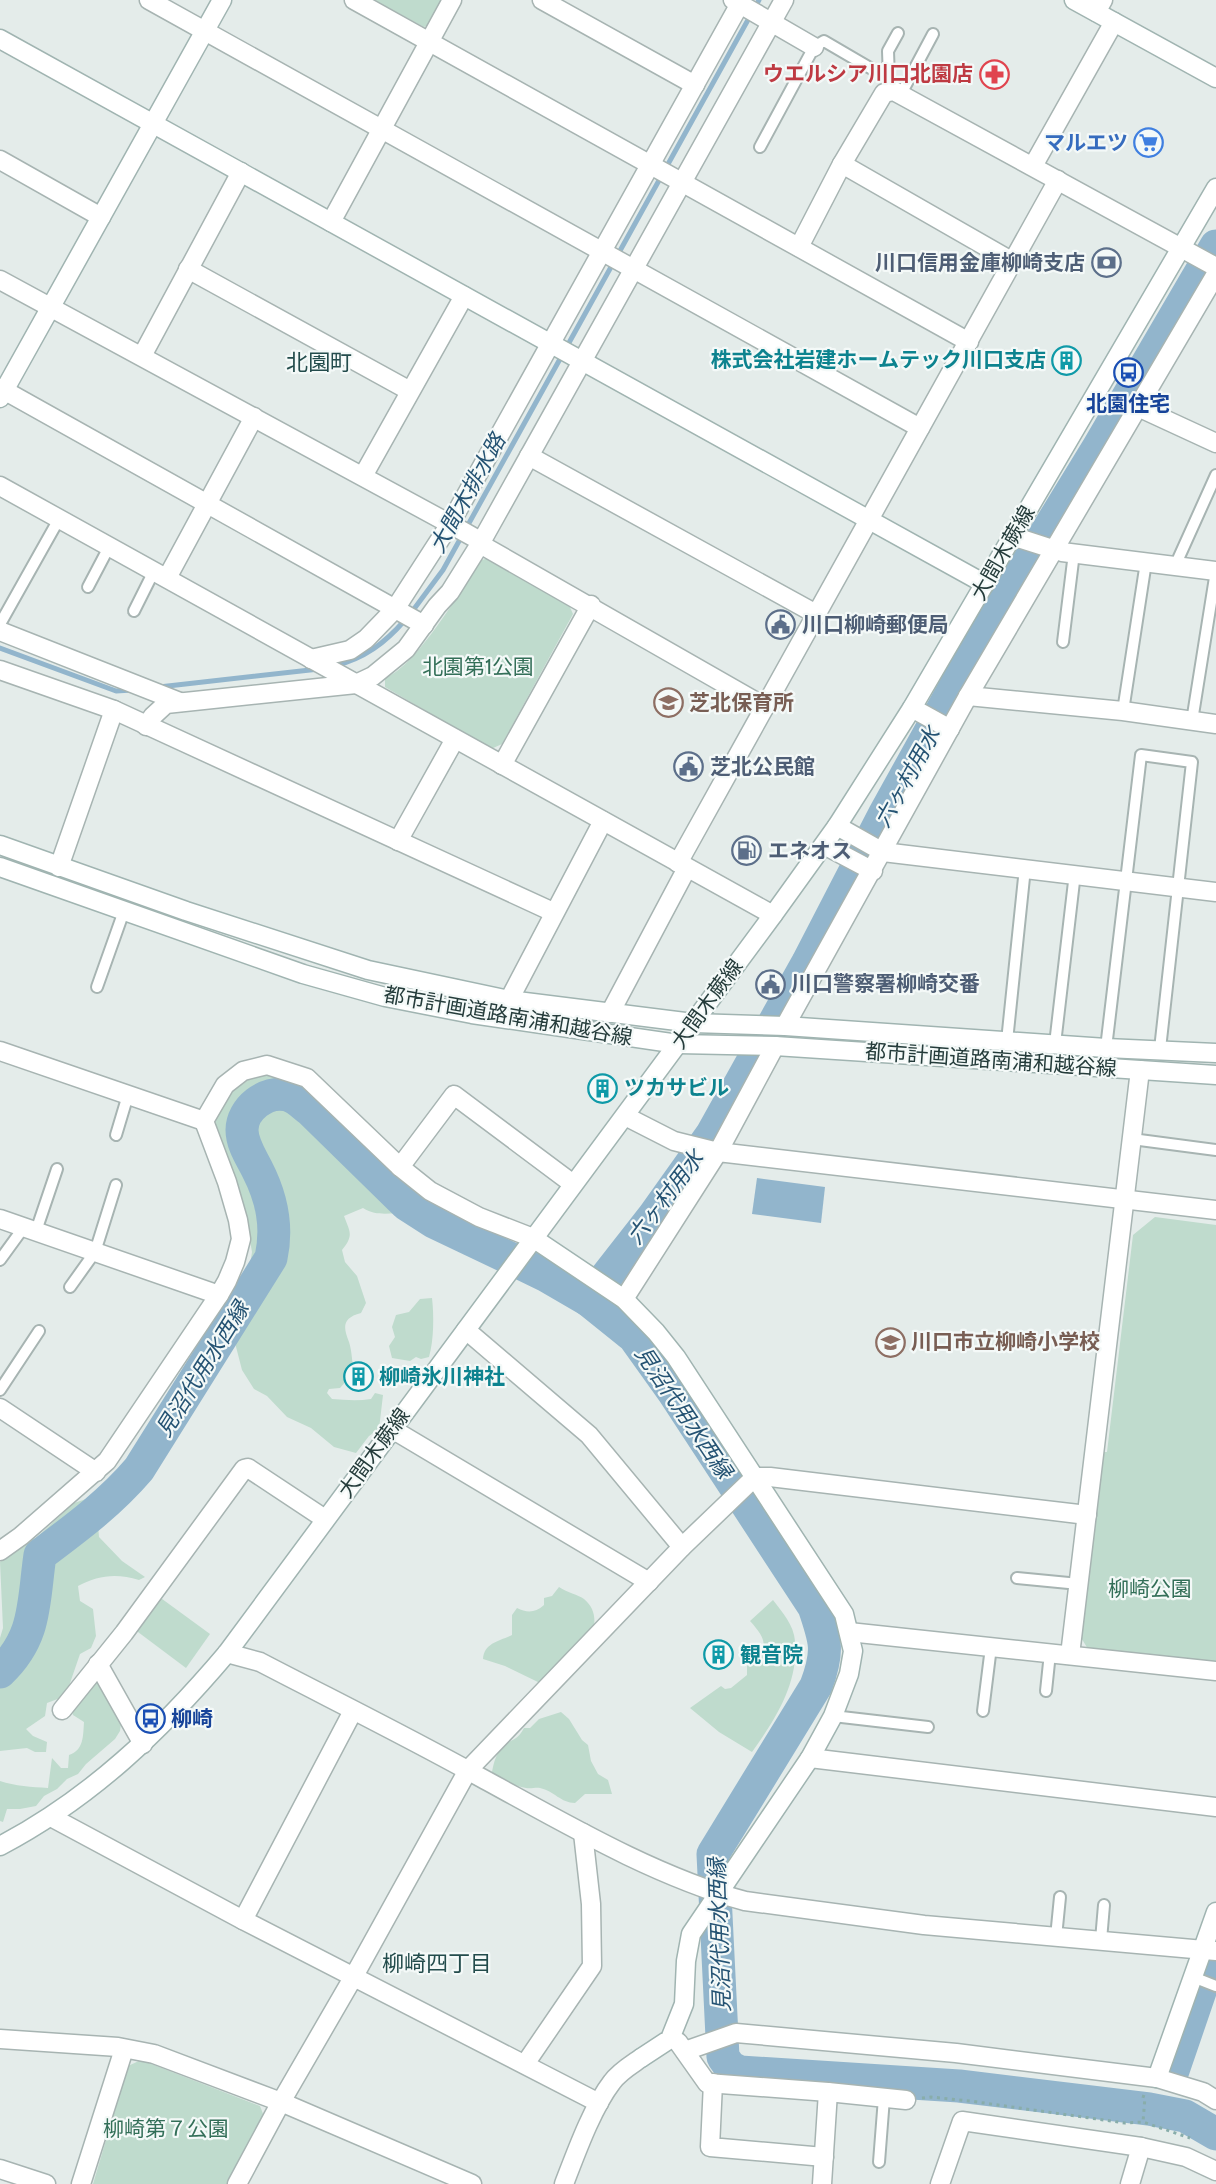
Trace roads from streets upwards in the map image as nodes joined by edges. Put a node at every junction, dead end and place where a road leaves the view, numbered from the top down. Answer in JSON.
{"nodes":[{"id":1,"x":149,"y":0,"type":"edge"},
{"id":2,"x":222,"y":0,"type":"edge"},
{"id":3,"x":354,"y":0,"type":"edge"},
{"id":4,"x":452,"y":0,"type":"edge"},
{"id":5,"x":542,"y":0,"type":"edge"},
{"id":6,"x":784,"y":0,"type":"edge"},
{"id":7,"x":1074,"y":0,"type":"edge"},
{"id":8,"x":738,"y":1,"type":"edge"},
{"id":9,"x":1099,"y":6,"type":"edge"},
{"id":10,"x":771,"y":22,"type":"junction"},
{"id":11,"x":1114,"y":22,"type":"junction"},
{"id":12,"x":205,"y":31,"type":"junction"},
{"id":13,"x":0,"y":39,"type":"edge"},
{"id":14,"x":429,"y":42,"type":"junction"},
{"id":15,"x":814,"y":47,"type":"road end"},
{"id":16,"x":1216,"y":78,"type":"edge"},
{"id":17,"x":694,"y":85,"type":"junction"},
{"id":18,"x":153,"y":124,"type":"junction"},
{"id":19,"x":381,"y":129,"type":"junction"},
{"id":20,"x":0,"y":160,"type":"edge"},
{"id":21,"x":651,"y":165,"type":"junction"},
{"id":22,"x":842,"y":165,"type":"junction"},
{"id":23,"x":1033,"y":166,"type":"junction"},
{"id":24,"x":241,"y":172,"type":"junction"},
{"id":25,"x":1058,"y":180,"type":"junction"},
{"id":26,"x":682,"y":182,"type":"junction"},
{"id":27,"x":1216,"y":188,"type":"edge"},
{"id":28,"x":101,"y":217,"type":"junction"},
{"id":29,"x":331,"y":222,"type":"junction"},
{"id":30,"x":799,"y":247,"type":"junction"},
{"id":31,"x":1182,"y":249,"type":"junction"},
{"id":32,"x":602,"y":252,"type":"junction"},
{"id":33,"x":1013,"y":262,"type":"junction"},
{"id":34,"x":1216,"y":267,"type":"edge"},
{"id":35,"x":188,"y":269,"type":"junction"},
{"id":36,"x":633,"y":269,"type":"junction"},
{"id":37,"x":1216,"y":274,"type":"edge"},
{"id":38,"x":0,"y":280,"type":"edge"},
{"id":39,"x":464,"y":296,"type":"junction"},
{"id":40,"x":51,"y":308,"type":"junction"},
{"id":41,"x":969,"y":342,"type":"junction"},
{"id":42,"x":552,"y":344,"type":"junction"},
{"id":43,"x":142,"y":357,"type":"junction"},
{"id":44,"x":582,"y":361,"type":"junction"},
{"id":45,"x":410,"y":391,"type":"junction"},
{"id":46,"x":1,"y":392,"type":"edge"},
{"id":47,"x":1138,"y":407,"type":"junction"},
{"id":48,"x":254,"y":417,"type":"junction"},
{"id":49,"x":920,"y":428,"type":"junction"},
{"id":50,"x":1216,"y":443,"type":"edge"},
{"id":51,"x":529,"y":456,"type":"junction"},
{"id":52,"x":363,"y":476,"type":"junction"},
{"id":53,"x":0,"y":486,"type":"edge"},
{"id":54,"x":207,"y":504,"type":"junction"},
{"id":55,"x":869,"y":520,"type":"junction"},
{"id":56,"x":454,"y":526,"type":"junction"},
{"id":57,"x":1012,"y":536,"type":"junction"},
{"id":58,"x":478,"y":541,"type":"junction"},
{"id":59,"x":1053,"y":549,"type":"junction"},
{"id":60,"x":1216,"y":571,"type":"edge"},
{"id":61,"x":161,"y":574,"type":"junction"},
{"id":62,"x":985,"y":584,"type":"junction"},
{"id":63,"x":591,"y":605,"type":"junction"},
{"id":64,"x":398,"y":611,"type":"junction"},
{"id":65,"x":816,"y":614,"type":"junction"},
{"id":66,"x":420,"y":623,"type":"junction"},
{"id":67,"x":0,"y":631,"type":"edge"},
{"id":68,"x":315,"y":661,"type":"junction"},
{"id":69,"x":0,"y":670,"type":"edge"},
{"id":70,"x":349,"y":680,"type":"junction"},
{"id":71,"x":968,"y":696,"type":"junction"},
{"id":72,"x":180,"y":702,"type":"junction"},
{"id":73,"x":765,"y":707,"type":"junction"},
{"id":74,"x":912,"y":708,"type":"junction"},
{"id":75,"x":114,"y":710,"type":"junction"},
{"id":76,"x":1216,"y":724,"type":"edge"},
{"id":77,"x":147,"y":726,"type":"junction"},
{"id":78,"x":950,"y":729,"type":"junction"},
{"id":79,"x":455,"y":739,"type":"junction"},
{"id":80,"x":502,"y":765,"type":"junction"},
{"id":81,"x":603,"y":821,"type":"junction"},
{"id":82,"x":837,"y":826,"type":"junction"},
{"id":83,"x":398,"y":841,"type":"junction"},
{"id":84,"x":0,"y":845,"type":"edge"},
{"id":85,"x":824,"y":845,"type":"junction"},
{"id":86,"x":883,"y":852,"type":"junction"},
{"id":87,"x":683,"y":865,"type":"junction"},
{"id":88,"x":0,"y":867,"type":"edge"},
{"id":89,"x":59,"y":867,"type":"junction"},
{"id":90,"x":873,"y":871,"type":"junction"},
{"id":91,"x":1216,"y":892,"type":"edge"},
{"id":92,"x":554,"y":912,"type":"junction"},
{"id":93,"x":773,"y":915,"type":"junction"},
{"id":94,"x":509,"y":1000,"type":"junction"},
{"id":95,"x":610,"y":1013,"type":"junction"},
{"id":96,"x":693,"y":1023,"type":"junction"},
{"id":97,"x":785,"y":1026,"type":"junction"},
{"id":98,"x":678,"y":1044,"type":"junction"},
{"id":99,"x":775,"y":1046,"type":"junction"},
{"id":100,"x":0,"y":1051,"type":"edge"},
{"id":101,"x":1216,"y":1053,"type":"edge"},
{"id":102,"x":1140,"y":1070,"type":"junction"},
{"id":103,"x":1216,"y":1075,"type":"edge"},
{"id":104,"x":625,"y":1116,"type":"junction"},
{"id":105,"x":204,"y":1121,"type":"junction"},
{"id":106,"x":708,"y":1150,"type":"junction"},
{"id":107,"x":400,"y":1167,"type":"junction"},
{"id":108,"x":573,"y":1184,"type":"junction"},
{"id":109,"x":1125,"y":1199,"type":"junction"},
{"id":110,"x":1216,"y":1210,"type":"edge"},
{"id":111,"x":0,"y":1219,"type":"edge"},
{"id":112,"x":528,"y":1244,"type":"junction"},
{"id":113,"x":219,"y":1296,"type":"junction"},
{"id":114,"x":624,"y":1299,"type":"junction"},
{"id":115,"x":466,"y":1330,"type":"junction"},
{"id":116,"x":3,"y":1415,"type":"edge"},
{"id":117,"x":392,"y":1429,"type":"junction"},
{"id":118,"x":96,"y":1472,"type":"junction"},
{"id":119,"x":753,"y":1480,"type":"junction"},
{"id":120,"x":1087,"y":1515,"type":"junction"},
{"id":121,"x":325,"y":1520,"type":"junction"},
{"id":122,"x":682,"y":1547,"type":"junction"},
{"id":123,"x":0,"y":1551,"type":"edge"},
{"id":124,"x":649,"y":1582,"type":"junction"},
{"id":125,"x":849,"y":1632,"type":"junction"},
{"id":126,"x":227,"y":1653,"type":"junction"},
{"id":127,"x":1070,"y":1655,"type":"junction"},
{"id":128,"x":99,"y":1664,"type":"junction"},
{"id":129,"x":1216,"y":1671,"type":"edge"},
{"id":130,"x":62,"y":1710,"type":"dead end"},
{"id":131,"x":353,"y":1711,"type":"junction"},
{"id":132,"x":143,"y":1744,"type":"junction"},
{"id":133,"x":810,"y":1758,"type":"junction"},
{"id":134,"x":468,"y":1770,"type":"junction"},
{"id":135,"x":1216,"y":1807,"type":"edge"},
{"id":136,"x":51,"y":1817,"type":"junction"},
{"id":137,"x":583,"y":1833,"type":"junction"},
{"id":138,"x":0,"y":1846,"type":"edge"},
{"id":139,"x":717,"y":1893,"type":"junction"},
{"id":140,"x":1216,"y":1912,"type":"edge"},
{"id":141,"x":243,"y":1920,"type":"junction"},
{"id":142,"x":1209,"y":1950,"type":"edge"},
{"id":143,"x":354,"y":1976,"type":"junction"},
{"id":144,"x":672,"y":2033,"type":"junction"},
{"id":145,"x":0,"y":2039,"type":"edge"},
{"id":146,"x":692,"y":2048,"type":"junction"},
{"id":147,"x":124,"y":2049,"type":"junction"},
{"id":148,"x":525,"y":2064,"type":"junction"},
{"id":149,"x":1157,"y":2078,"type":"junction"},
{"id":150,"x":712,"y":2083,"type":"junction"},
{"id":151,"x":828,"y":2092,"type":"junction"},
{"id":152,"x":906,"y":2100,"type":"dead end"},
{"id":153,"x":1216,"y":2100,"type":"edge"},
{"id":154,"x":281,"y":2102,"type":"junction"},
{"id":155,"x":599,"y":2103,"type":"junction"},
{"id":156,"x":1141,"y":2147,"type":"junction"},
{"id":157,"x":824,"y":2157,"type":"junction"},
{"id":158,"x":0,"y":2169,"type":"edge"},
{"id":159,"x":1216,"y":2171,"type":"edge"},
{"id":160,"x":46,"y":2184,"type":"edge"},
{"id":161,"x":81,"y":2184,"type":"edge"},
{"id":162,"x":237,"y":2184,"type":"edge"},
{"id":163,"x":472,"y":2184,"type":"edge"},
{"id":164,"x":564,"y":2184,"type":"edge"},
{"id":165,"x":822,"y":2184,"type":"edge"},
{"id":166,"x":940,"y":2184,"type":"edge"},
{"id":167,"x":1130,"y":2184,"type":"edge"}],
"edges":[{"from":1,"to":12,"type":"street"},
{"from":2,"to":12,"type":"street"},
{"from":3,"to":14,"type":"street"},
{"from":4,"to":14,"type":"street"},
{"from":5,"to":17,"type":"street"},
{"from":6,"to":10,"type":"street"},
{"from":7,"to":9,"type":"street"},
{"from":8,"to":10,"type":"street"},
{"from":8,"to":17,"type":"street"},
{"from":9,"to":11,"type":"street"},
{"from":10,"to":15,"type":"street"},
{"from":10,"to":26,"type":"street"},
{"from":11,"to":16,"type":"street"},
{"from":11,"to":23,"type":"street"},
{"from":12,"to":18,"type":"street"},
{"from":12,"to":19,"type":"street"},
{"from":13,"to":18,"type":"street"},
{"from":14,"to":19,"type":"street"},
{"from":14,"to":21,"type":"street"},
{"from":17,"to":21,"type":"street"},
{"from":18,"to":24,"type":"street"},
{"from":18,"to":28,"type":"street"},
{"from":19,"to":29,"type":"street"},
{"from":19,"to":32,"type":"street"},
{"from":20,"to":28,"type":"street"},
{"from":21,"to":26,"type":"street"},
{"from":21,"to":32,"type":"street"},
{"from":22,"to":23,"type":"street"},
{"from":22,"to":30,"type":"street"},
{"from":22,"to":33,"type":"street"},
{"from":23,"to":25,"type":"street"},
{"from":24,"to":29,"type":"street"},
{"from":24,"to":35,"type":"street"},
{"from":25,"to":31,"type":"street"},
{"from":25,"to":33,"type":"street"},
{"from":26,"to":30,"type":"street"},
{"from":26,"to":36,"type":"street"},
{"from":27,"to":31,"type":"street","name":"大間木蕨線"},
{"from":28,"to":40,"type":"street"},
{"from":29,"to":39,"type":"street"},
{"from":30,"to":41,"type":"street"},
{"from":31,"to":34,"type":"street"},
{"from":31,"to":57,"type":"street","name":"大間木蕨線"},
{"from":32,"to":36,"type":"street"},
{"from":32,"to":42,"type":"street"},
{"from":33,"to":41,"type":"street"},
{"from":35,"to":43,"type":"street"},
{"from":35,"to":45,"type":"street"},
{"from":36,"to":44,"type":"street"},
{"from":36,"to":49,"type":"street"},
{"from":37,"to":47,"type":"street"},
{"from":38,"to":40,"type":"street"},
{"from":39,"to":42,"type":"street"},
{"from":39,"to":45,"type":"street"},
{"from":40,"to":43,"type":"street"},
{"from":40,"to":46,"type":"street"},
{"from":41,"to":49,"type":"street"},
{"from":42,"to":44,"type":"street"},
{"from":42,"to":56,"type":"street"},
{"from":43,"to":48,"type":"street"},
{"from":44,"to":51,"type":"street"},
{"from":44,"to":55,"type":"street"},
{"from":45,"to":52,"type":"street"},
{"from":46,"to":54,"type":"street"},
{"from":47,"to":50,"type":"street"},
{"from":47,"to":59,"type":"street"},
{"from":48,"to":52,"type":"street"},
{"from":48,"to":54,"type":"street"},
{"from":49,"to":55,"type":"street"},
{"from":51,"to":58,"type":"street"},
{"from":51,"to":65,"type":"street"},
{"from":52,"to":56,"type":"street"},
{"from":53,"to":61,"type":"street"},
{"from":54,"to":61,"type":"street"},
{"from":54,"to":64,"type":"street"},
{"from":55,"to":62,"type":"street"},
{"from":55,"to":65,"type":"street"},
{"from":56,"to":58,"type":"street"},
{"from":56,"to":64,"type":"street"},
{"from":57,"to":59,"type":"street"},
{"from":57,"to":62,"type":"street","name":"大間木蕨線"},
{"from":58,"to":63,"type":"street"},
{"from":58,"to":66,"type":"street"},
{"from":59,"to":60,"type":"street"},
{"from":59,"to":71,"type":"street"},
{"from":61,"to":68,"type":"street"},
{"from":62,"to":74,"type":"street","name":"大間木蕨線"},
{"from":63,"to":73,"type":"street"},
{"from":63,"to":80,"type":"street"},
{"from":64,"to":66,"type":"street"},
{"from":64,"to":68,"type":"street"},
{"from":65,"to":73,"type":"street"},
{"from":66,"to":70,"type":"street"},
{"from":67,"to":72,"type":"street"},
{"from":68,"to":70,"type":"street"},
{"from":69,"to":75,"type":"street"},
{"from":70,"to":72,"type":"street"},
{"from":70,"to":79,"type":"street"},
{"from":71,"to":76,"type":"street"},
{"from":71,"to":78,"type":"street"},
{"from":72,"to":77,"type":"street"},
{"from":73,"to":87,"type":"street"},
{"from":74,"to":78,"type":"street"},
{"from":74,"to":82,"type":"street","name":"大間木蕨線"},
{"from":75,"to":77,"type":"street"},
{"from":75,"to":89,"type":"street"},
{"from":77,"to":83,"type":"street"},
{"from":78,"to":86,"type":"street"},
{"from":79,"to":80,"type":"street"},
{"from":79,"to":83,"type":"street"},
{"from":80,"to":81,"type":"street"},
{"from":81,"to":87,"type":"street"},
{"from":81,"to":92,"type":"street"},
{"from":82,"to":85,"type":"street","name":"大間木蕨線"},
{"from":82,"to":86,"type":"street"},
{"from":83,"to":92,"type":"street"},
{"from":84,"to":89,"type":"street","name":"都市計画道路南浦和越谷線"},
{"from":85,"to":90,"type":"street"},
{"from":85,"to":93,"type":"street","name":"大間木蕨線"},
{"from":86,"to":90,"type":"street"},
{"from":86,"to":91,"type":"street"},
{"from":87,"to":93,"type":"street"},
{"from":87,"to":95,"type":"street"},
{"from":88,"to":98,"type":"street","name":"都市計画道路南浦和越谷線"},
{"from":89,"to":94,"type":"street","name":"都市計画道路南浦和越谷線"},
{"from":90,"to":97,"type":"street"},
{"from":92,"to":94,"type":"street"},
{"from":93,"to":96,"type":"street","name":"大間木蕨線"},
{"from":94,"to":95,"type":"street","name":"都市計画道路南浦和越谷線"},
{"from":95,"to":96,"type":"street","name":"都市計画道路南浦和越谷線"},
{"from":96,"to":97,"type":"street","name":"都市計画道路南浦和越谷線"},
{"from":96,"to":98,"type":"street","name":"大間木蕨線"},
{"from":97,"to":101,"type":"street","name":"都市計画道路南浦和越谷線"},
{"from":98,"to":99,"type":"street","name":"都市計画道路南浦和越谷線"},
{"from":98,"to":104,"type":"street","name":"大間木蕨線"},
{"from":99,"to":102,"type":"street","name":"都市計画道路南浦和越谷線"},
{"from":99,"to":106,"type":"street"},
{"from":100,"to":105,"type":"street"},
{"from":102,"to":103,"type":"street","name":"都市計画道路南浦和越谷線"},
{"from":102,"to":109,"type":"street"},
{"from":104,"to":106,"type":"street"},
{"from":104,"to":108,"type":"street","name":"大間木蕨線"},
{"from":105,"to":107,"type":"street"},
{"from":105,"to":113,"type":"street"},
{"from":106,"to":109,"type":"street"},
{"from":106,"to":114,"type":"street"},
{"from":107,"to":108,"type":"street"},
{"from":107,"to":112,"type":"street"},
{"from":108,"to":112,"type":"street","name":"大間木蕨線"},
{"from":109,"to":110,"type":"street"},
{"from":109,"to":120,"type":"street"},
{"from":111,"to":113,"type":"street"},
{"from":112,"to":114,"type":"street"},
{"from":112,"to":115,"type":"street","name":"大間木蕨線"},
{"from":113,"to":118,"type":"street"},
{"from":114,"to":119,"type":"street"},
{"from":115,"to":117,"type":"street","name":"大間木蕨線"},
{"from":115,"to":122,"type":"street"},
{"from":116,"to":118,"type":"street"},
{"from":117,"to":121,"type":"street","name":"大間木蕨線"},
{"from":117,"to":124,"type":"street"},
{"from":118,"to":123,"type":"street"},
{"from":119,"to":120,"type":"street"},
{"from":119,"to":122,"type":"street"},
{"from":119,"to":125,"type":"street"},
{"from":120,"to":127,"type":"street"},
{"from":121,"to":126,"type":"street","name":"大間木蕨線"},
{"from":121,"to":128,"type":"street"},
{"from":122,"to":124,"type":"street"},
{"from":124,"to":134,"type":"street"},
{"from":125,"to":127,"type":"street"},
{"from":125,"to":133,"type":"street"},
{"from":126,"to":131,"type":"street"},
{"from":126,"to":132,"type":"street","name":"大間木蕨線"},
{"from":127,"to":129,"type":"street"},
{"from":128,"to":130,"type":"street"},
{"from":128,"to":132,"type":"street"},
{"from":131,"to":134,"type":"street"},
{"from":131,"to":141,"type":"street"},
{"from":132,"to":136,"type":"street","name":"大間木蕨線"},
{"from":133,"to":135,"type":"street"},
{"from":133,"to":139,"type":"street"},
{"from":134,"to":137,"type":"street"},
{"from":134,"to":143,"type":"street"},
{"from":136,"to":138,"type":"street","name":"大間木蕨線"},
{"from":136,"to":141,"type":"street"},
{"from":137,"to":139,"type":"street"},
{"from":137,"to":148,"type":"street"},
{"from":139,"to":142,"type":"street"},
{"from":139,"to":144,"type":"street"},
{"from":140,"to":142,"type":"street"},
{"from":141,"to":143,"type":"street"},
{"from":142,"to":149,"type":"street"},
{"from":143,"to":148,"type":"street"},
{"from":143,"to":154,"type":"street"},
{"from":144,"to":146,"type":"street"},
{"from":144,"to":155,"type":"street"},
{"from":145,"to":147,"type":"street"},
{"from":146,"to":149,"type":"street"},
{"from":146,"to":150,"type":"street"},
{"from":147,"to":154,"type":"street"},
{"from":147,"to":161,"type":"street"},
{"from":148,"to":155,"type":"street"},
{"from":149,"to":153,"type":"street"},
{"from":150,"to":151,"type":"street"},
{"from":150,"to":157,"type":"street"},
{"from":151,"to":152,"type":"street"},
{"from":151,"to":157,"type":"street"},
{"from":154,"to":162,"type":"street"},
{"from":154,"to":163,"type":"street"},
{"from":155,"to":164,"type":"street"},
{"from":156,"to":159,"type":"street"},
{"from":156,"to":166,"type":"street"},
{"from":156,"to":167,"type":"street"},
{"from":157,"to":165,"type":"street"},
{"from":158,"to":160,"type":"street"}]}
